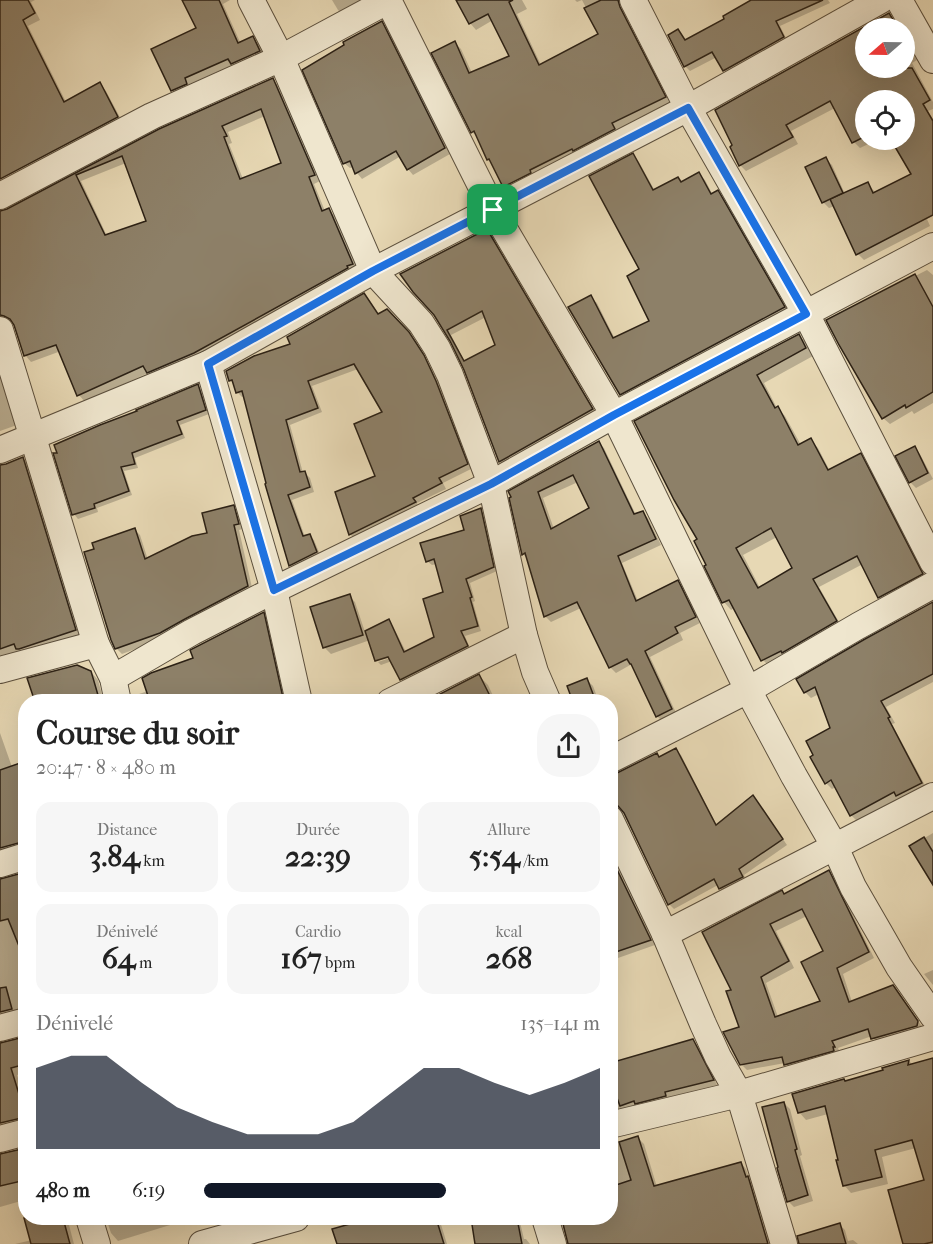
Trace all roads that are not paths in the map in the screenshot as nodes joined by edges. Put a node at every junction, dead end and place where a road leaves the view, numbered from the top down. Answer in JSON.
{"nodes":[{"id":1,"x":251,"y":0,"type":"edge"},
{"id":2,"x":388,"y":0,"type":"edge"},
{"id":3,"x":633,"y":0,"type":"edge"},
{"id":4,"x":881,"y":0,"type":"edge"},
{"id":5,"x":899,"y":0,"type":"edge"},
{"id":6,"x":281,"y":58,"type":"junction"},
{"id":7,"x":933,"y":60,"type":"edge"},
{"id":8,"x":688,"y":108,"type":"junction"},
{"id":9,"x":0,"y":196,"type":"edge"},
{"id":10,"x":493,"y":210,"type":"junction"},
{"id":11,"x":933,"y":246,"type":"edge"},
{"id":12,"x":373,"y":271,"type":"junction"},
{"id":13,"x":806,"y":314,"type":"junction"},
{"id":14,"x":0,"y":330,"type":"edge"},
{"id":15,"x":208,"y":364,"type":"junction"},
{"id":16,"x":614,"y":415,"type":"junction"},
{"id":17,"x":32,"y":437,"type":"junction"},
{"id":18,"x":0,"y":450,"type":"edge"},
{"id":19,"x":491,"y":484,"type":"junction"},
{"id":20,"x":933,"y":562,"type":"edge"},
{"id":21,"x":933,"y":585,"type":"edge"},
{"id":22,"x":274,"y":590,"type":"junction"},
{"id":23,"x":524,"y":635,"type":"junction"},
{"id":24,"x":96,"y":644,"type":"junction"},
{"id":25,"x":0,"y":670,"type":"edge"},
{"id":26,"x":115,"y":690,"type":"edge"},
{"id":27,"x":748,"y":690,"type":"junction"},
{"id":28,"x":297,"y":694,"type":"edge"},
{"id":29,"x":406,"y":694,"type":"edge"},
{"id":30,"x":545,"y":694,"type":"edge"},
{"id":31,"x":618,"y":756,"type":"edge"},
{"id":32,"x":933,"y":796,"type":"edge"},
{"id":33,"x":618,"y":836,"type":"edge"},
{"id":34,"x":835,"y":847,"type":"junction"},
{"id":35,"x":18,"y":858,"type":"edge"},
{"id":36,"x":0,"y":864,"type":"edge"},
{"id":37,"x":665,"y":934,"type":"junction"},
{"id":38,"x":933,"y":1016,"type":"edge"},
{"id":39,"x":18,"y":1023,"type":"edge"},
{"id":40,"x":0,"y":1028,"type":"edge"},
{"id":41,"x":933,"y":1037,"type":"edge"},
{"id":42,"x":739,"y":1094,"type":"junction"},
{"id":43,"x":618,"y":1123,"type":"edge"},
{"id":44,"x":18,"y":1134,"type":"edge"},
{"id":45,"x":0,"y":1139,"type":"edge"},
{"id":46,"x":91,"y":1225,"type":"edge"},
{"id":47,"x":547,"y":1225,"type":"edge"},
{"id":48,"x":264,"y":1230,"type":"edge"},
{"id":49,"x":97,"y":1244,"type":"edge"},
{"id":50,"x":202,"y":1244,"type":"edge"},
{"id":51,"x":553,"y":1244,"type":"edge"},
{"id":52,"x":784,"y":1244,"type":"edge"}],
"edges":[{"from":1,"to":6,"type":"street"},
{"from":2,"to":6,"type":"street"},
{"from":2,"to":10,"type":"street"},
{"from":3,"to":8,"type":"street"},
{"from":4,"to":8,"type":"street"},
{"from":5,"to":7,"type":"street"},
{"from":6,"to":9,"type":"street"},
{"from":6,"to":12,"type":"street"},
{"from":8,"to":10,"type":"street"},
{"from":8,"to":13,"type":"street"},
{"from":10,"to":12,"type":"street"},
{"from":10,"to":16,"type":"street"},
{"from":11,"to":13,"type":"street"},
{"from":12,"to":15,"type":"street"},
{"from":12,"to":19,"type":"street"},
{"from":13,"to":16,"type":"street"},
{"from":13,"to":20,"type":"street"},
{"from":14,"to":17,"type":"street"},
{"from":15,"to":17,"type":"street"},
{"from":15,"to":22,"type":"street"},
{"from":16,"to":19,"type":"street"},
{"from":16,"to":27,"type":"street"},
{"from":17,"to":18,"type":"street"},
{"from":17,"to":24,"type":"street"},
{"from":19,"to":22,"type":"street"},
{"from":19,"to":23,"type":"street"},
{"from":21,"to":27,"type":"street"},
{"from":22,"to":26,"type":"street"},
{"from":22,"to":28,"type":"street"},
{"from":23,"to":29,"type":"street"},
{"from":23,"to":30,"type":"street"},
{"from":24,"to":25,"type":"street"},
{"from":24,"to":26,"type":"street"},
{"from":27,"to":31,"type":"street"},
{"from":27,"to":34,"type":"street"},
{"from":32,"to":34,"type":"street"},
{"from":33,"to":37,"type":"street"},
{"from":34,"to":37,"type":"street"},
{"from":34,"to":38,"type":"street"},
{"from":35,"to":36,"type":"street"},
{"from":37,"to":42,"type":"street"},
{"from":39,"to":40,"type":"street"},
{"from":41,"to":42,"type":"street"},
{"from":42,"to":43,"type":"street"},
{"from":42,"to":52,"type":"street"},
{"from":44,"to":45,"type":"street"},
{"from":46,"to":49,"type":"street"},
{"from":47,"to":51,"type":"street"},
{"from":48,"to":50,"type":"street"}]}
